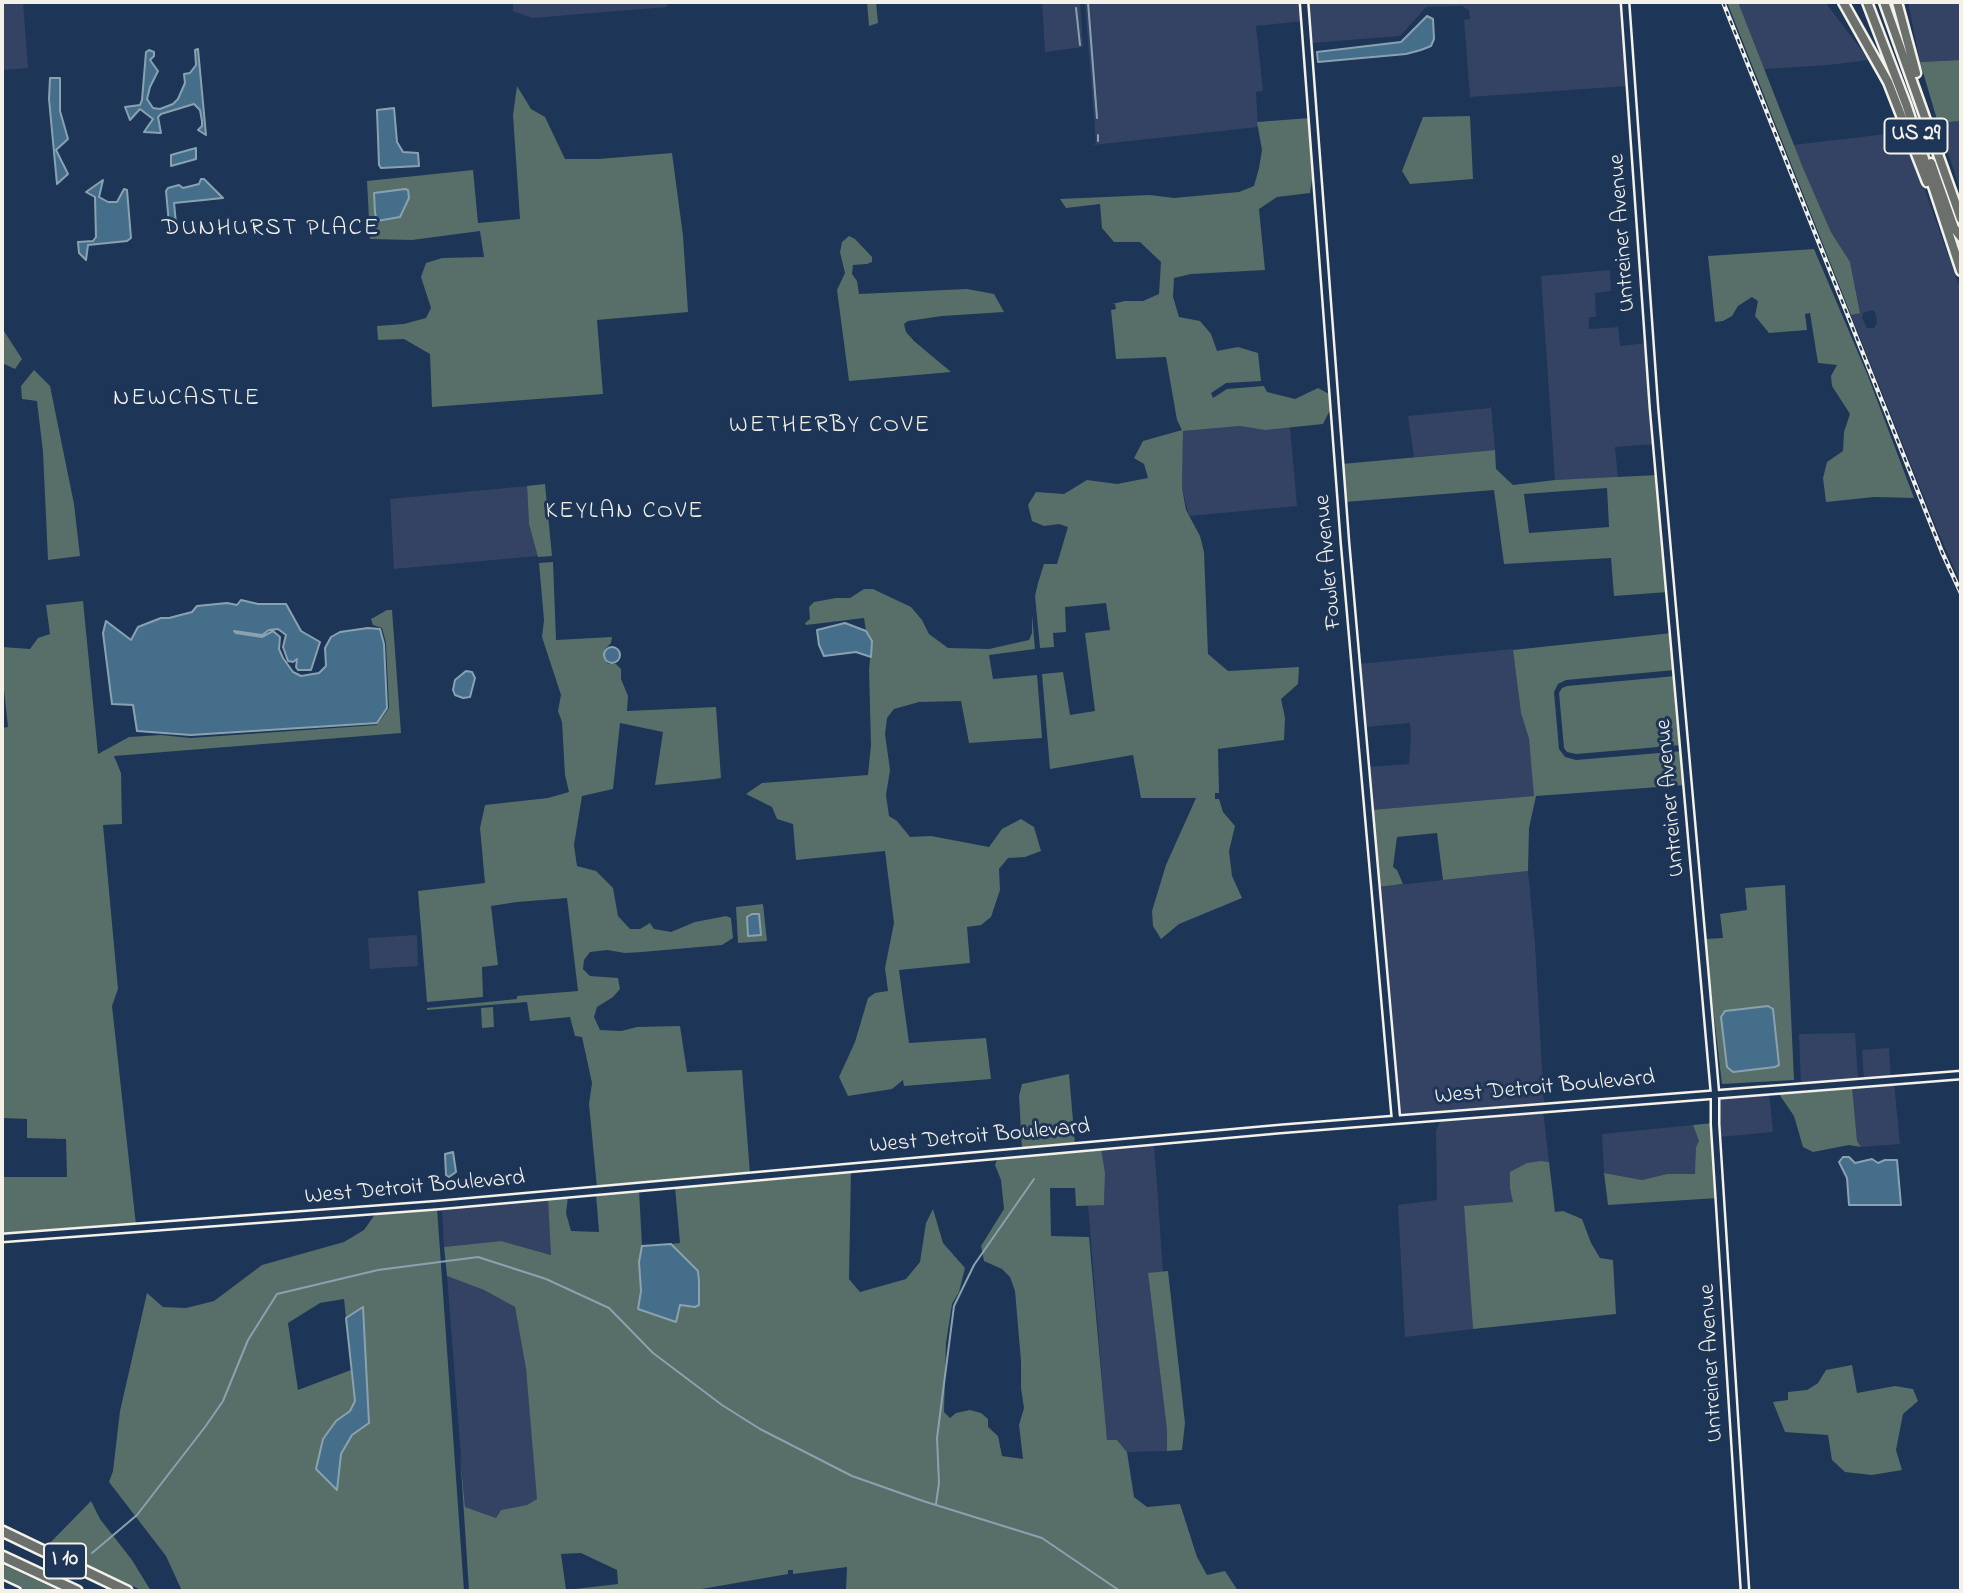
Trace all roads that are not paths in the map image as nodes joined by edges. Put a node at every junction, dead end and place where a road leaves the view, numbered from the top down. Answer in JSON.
{"nodes":[{"id":1,"x":1304,"y":2,"type":"edge"},
{"id":2,"x":1625,"y":2,"type":"edge"},
{"id":3,"x":1843,"y":2,"type":"edge"},
{"id":4,"x":1867,"y":2,"type":"edge"},
{"id":5,"x":1884,"y":2,"type":"edge"},
{"id":6,"x":1897,"y":2,"type":"edge"},
{"id":7,"x":1930,"y":127,"type":"junction"},
{"id":8,"x":1920,"y":146,"type":"junction"},
{"id":9,"x":1943,"y":217,"type":"junction"},
{"id":10,"x":1961,"y":219,"type":"edge"},
{"id":11,"x":1961,"y":237,"type":"edge"},
{"id":12,"x":1961,"y":271,"type":"edge"},
{"id":13,"x":1961,"y":1075,"type":"edge"},
{"id":14,"x":1715,"y":1093,"type":"junction"},
{"id":15,"x":1396,"y":1119,"type":"junction"},
{"id":16,"x":2,"y":1238,"type":"edge"},
{"id":17,"x":2,"y":1531,"type":"edge"},
{"id":18,"x":2,"y":1556,"type":"edge"},
{"id":19,"x":2,"y":1584,"type":"edge"},
{"id":20,"x":17,"y":1591,"type":"edge"},
{"id":21,"x":77,"y":1591,"type":"edge"},
{"id":22,"x":127,"y":1591,"type":"edge"},
{"id":23,"x":1745,"y":1591,"type":"edge"}],
"edges":[{"from":1,"to":15,"type":"street","name":"Fowler Avenue"},
{"from":2,"to":14,"type":"street","name":"Untreiner Avenue"},
{"from":3,"to":9,"type":"highway"},
{"from":4,"to":8,"type":"highway","number":"US 29"},
{"from":5,"to":7,"type":"highway","number":"US 29"},
{"from":6,"to":7,"type":"highway"},
{"from":7,"to":10,"type":"highway","number":"US 29"},
{"from":8,"to":9,"type":"highway","number":"US 29"},
{"from":8,"to":11,"type":"highway"},
{"from":9,"to":12,"type":"highway","number":"US 29"},
{"from":13,"to":14,"type":"street","name":"West Detroit Boulevard"},
{"from":14,"to":15,"type":"street","name":"West Detroit Boulevard"},
{"from":14,"to":23,"type":"street","name":"Untreiner Avenue"},
{"from":15,"to":16,"type":"street","name":"West Detroit Boulevard"},
{"from":17,"to":22,"type":"highway","number":"I 10"},
{"from":18,"to":21,"type":"highway","number":"I 10"},
{"from":19,"to":20,"type":"street"}]}
